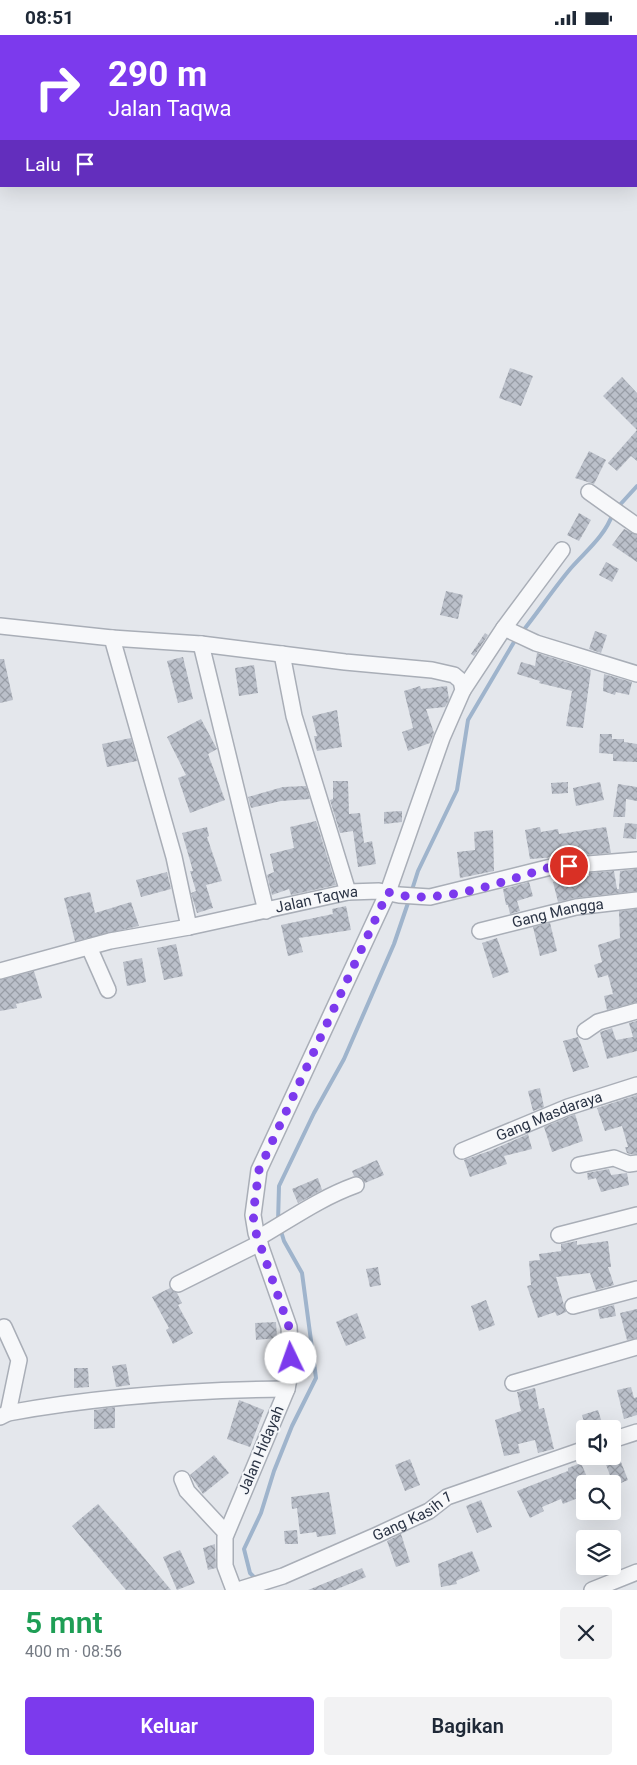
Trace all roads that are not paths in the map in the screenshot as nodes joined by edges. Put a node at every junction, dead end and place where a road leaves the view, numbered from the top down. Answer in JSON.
{"nodes":[{"id":1,"x":589,"y":492,"type":"dead end"},
{"id":2,"x":632,"y":523,"type":"edge"},
{"id":3,"x":562,"y":550,"type":"dead end"},
{"id":4,"x":0,"y":626,"type":"edge"},
{"id":5,"x":508,"y":631,"type":"junction"},
{"id":6,"x":112,"y":638,"type":"junction"},
{"id":7,"x":201,"y":644,"type":"junction"},
{"id":8,"x":282,"y":654,"type":"junction"},
{"id":9,"x":637,"y":674,"type":"edge"},
{"id":10,"x":463,"y":690,"type":"junction"},
{"id":11,"x":637,"y":860,"type":"edge"},
{"id":12,"x":348,"y":892,"type":"junction"},
{"id":13,"x":393,"y":894,"type":"junction"},
{"id":14,"x":637,"y":900,"type":"edge"},
{"id":15,"x":266,"y":911,"type":"junction"},
{"id":16,"x":189,"y":927,"type":"junction"},
{"id":17,"x":480,"y":931,"type":"dead end"},
{"id":18,"x":89,"y":947,"type":"junction"},
{"id":19,"x":0,"y":971,"type":"edge"},
{"id":20,"x":108,"y":990,"type":"dead end"},
{"id":21,"x":637,"y":1011,"type":"edge"},
{"id":22,"x":585,"y":1031,"type":"dead end"},
{"id":23,"x":637,"y":1085,"type":"edge"},
{"id":24,"x":462,"y":1151,"type":"dead end"},
{"id":25,"x":637,"y":1163,"type":"edge"},
{"id":26,"x":579,"y":1165,"type":"dead end"},
{"id":27,"x":356,"y":1185,"type":"dead end"},
{"id":28,"x":637,"y":1215,"type":"edge"},
{"id":29,"x":268,"y":1234,"type":"junction"},
{"id":30,"x":559,"y":1235,"type":"dead end"},
{"id":31,"x":178,"y":1285,"type":"dead end"},
{"id":32,"x":637,"y":1289,"type":"edge"},
{"id":33,"x":572,"y":1306,"type":"dead end"},
{"id":34,"x":4,"y":1327,"type":"dead end"},
{"id":35,"x":637,"y":1347,"type":"edge"},
{"id":36,"x":513,"y":1383,"type":"dead end"},
{"id":37,"x":287,"y":1389,"type":"junction"},
{"id":38,"x":4,"y":1415,"type":"edge"},
{"id":39,"x":637,"y":1431,"type":"edge"},
{"id":40,"x":621,"y":1437,"type":"edge"},
{"id":41,"x":576,"y":1452,"type":"edge"},
{"id":42,"x":182,"y":1479,"type":"dead end"},
{"id":43,"x":226,"y":1533,"type":"junction"},
{"id":44,"x":637,"y":1572,"type":"edge"},
{"id":45,"x":238,"y":1590,"type":"edge"},
{"id":46,"x":592,"y":1590,"type":"edge"}],
"edges":[{"from":1,"to":2,"type":"street"},
{"from":3,"to":5,"type":"street","name":"Jalan Hidayah"},
{"from":4,"to":6,"type":"street"},
{"from":5,"to":9,"type":"street"},
{"from":5,"to":10,"type":"street","name":"Jalan Hidayah"},
{"from":6,"to":7,"type":"street"},
{"from":6,"to":16,"type":"street"},
{"from":7,"to":8,"type":"street"},
{"from":7,"to":15,"type":"street"},
{"from":8,"to":10,"type":"street"},
{"from":8,"to":12,"type":"street"},
{"from":10,"to":13,"type":"street","name":"Jalan Hidayah"},
{"from":11,"to":13,"type":"street","name":"Jalan Taqwa"},
{"from":12,"to":13,"type":"street","name":"Jalan Taqwa"},
{"from":12,"to":15,"type":"street","name":"Jalan Taqwa"},
{"from":13,"to":29,"type":"street","name":"Jalan Hidayah"},
{"from":14,"to":17,"type":"street","name":"Gang Mangga"},
{"from":15,"to":16,"type":"street","name":"Jalan Taqwa"},
{"from":16,"to":18,"type":"street","name":"Jalan Taqwa"},
{"from":18,"to":19,"type":"street","name":"Jalan Taqwa"},
{"from":18,"to":20,"type":"street"},
{"from":21,"to":22,"type":"street"},
{"from":23,"to":24,"type":"street","name":"Gang Masdaraya"},
{"from":25,"to":26,"type":"street"},
{"from":27,"to":29,"type":"street"},
{"from":28,"to":30,"type":"street"},
{"from":29,"to":31,"type":"street"},
{"from":29,"to":37,"type":"street","name":"Jalan Hidayah"},
{"from":32,"to":33,"type":"street"},
{"from":34,"to":38,"type":"street"},
{"from":35,"to":36,"type":"street"},
{"from":37,"to":38,"type":"street"},
{"from":37,"to":43,"type":"street","name":"Jalan Hidayah"},
{"from":39,"to":40,"type":"street"},
{"from":41,"to":45,"type":"street","name":"Gang Kasih 1"},
{"from":42,"to":43,"type":"street"},
{"from":43,"to":45,"type":"street","name":"Jalan Hidayah"},
{"from":44,"to":46,"type":"street"}]}
